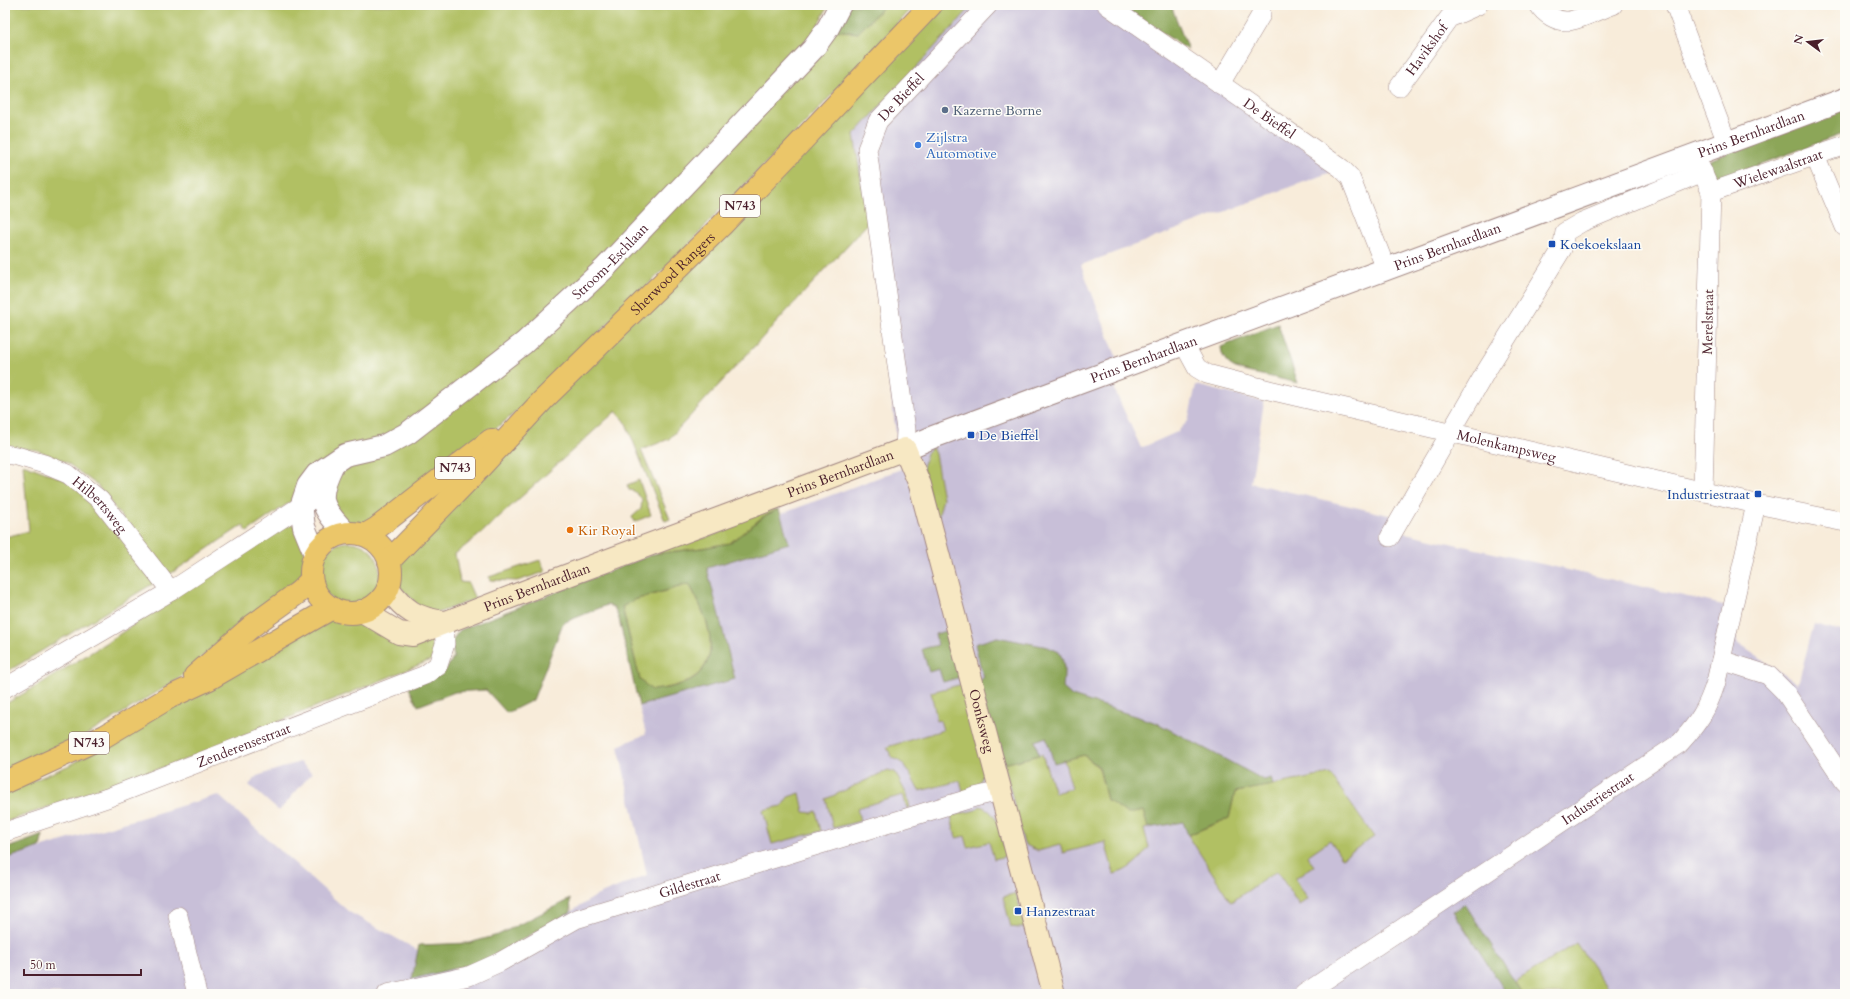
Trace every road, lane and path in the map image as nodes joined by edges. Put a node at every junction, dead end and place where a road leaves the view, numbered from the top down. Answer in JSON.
{"nodes":[{"id":1,"x":840,"y":5,"type":"edge"},
{"id":2,"x":931,"y":5,"type":"edge"},
{"id":3,"x":988,"y":5,"type":"edge"},
{"id":4,"x":1107,"y":5,"type":"edge"},
{"id":5,"x":1261,"y":5,"type":"edge"},
{"id":6,"x":1478,"y":5,"type":"edge"},
{"id":7,"x":1538,"y":5,"type":"edge"},
{"id":8,"x":1613,"y":5,"type":"edge"},
{"id":9,"x":1675,"y":5,"type":"edge"},
{"id":10,"x":1220,"y":84,"type":"junction"},
{"id":11,"x":1399,"y":87,"type":"dead end"},
{"id":12,"x":1845,"y":99,"type":"edge"},
{"id":13,"x":1727,"y":143,"type":"junction"},
{"id":14,"x":1845,"y":145,"type":"edge"},
{"id":15,"x":1815,"y":156,"type":"junction"},
{"id":16,"x":1699,"y":164,"type":"junction"},
{"id":17,"x":1711,"y":192,"type":"junction"},
{"id":18,"x":1550,"y":208,"type":"junction"},
{"id":19,"x":1845,"y":227,"type":"edge"},
{"id":20,"x":1565,"y":232,"type":"junction"},
{"id":21,"x":1386,"y":269,"type":"junction"},
{"id":22,"x":1184,"y":344,"type":"junction"},
{"id":23,"x":543,"y":400,"type":"junction"},
{"id":24,"x":1450,"y":431,"type":"junction"},
{"id":25,"x":905,"y":450,"type":"junction"},
{"id":26,"x":5,"y":454,"type":"edge"},
{"id":27,"x":335,"y":462,"type":"junction"},
{"id":28,"x":323,"y":492,"type":"junction"},
{"id":29,"x":1704,"y":492,"type":"junction"},
{"id":30,"x":302,"y":504,"type":"junction"},
{"id":31,"x":1756,"y":504,"type":"junction"},
{"id":32,"x":1845,"y":522,"type":"edge"},
{"id":33,"x":355,"y":534,"type":"junction"},
{"id":34,"x":1390,"y":537,"type":"dead end"},
{"id":35,"x":315,"y":554,"type":"junction"},
{"id":36,"x":389,"y":561,"type":"junction"},
{"id":37,"x":311,"y":580,"type":"junction"},
{"id":38,"x":388,"y":588,"type":"junction"},
{"id":39,"x":171,"y":591,"type":"junction"},
{"id":40,"x":332,"y":608,"type":"junction"},
{"id":41,"x":362,"y":611,"type":"junction"},
{"id":42,"x":444,"y":622,"type":"junction"},
{"id":43,"x":1721,"y":660,"type":"junction"},
{"id":44,"x":5,"y":688,"type":"edge"},
{"id":45,"x":170,"y":698,"type":"junction"},
{"id":46,"x":5,"y":782,"type":"edge"},
{"id":47,"x":1845,"y":782,"type":"edge"},
{"id":48,"x":1000,"y":791,"type":"junction"},
{"id":49,"x":5,"y":832,"type":"edge"},
{"id":50,"x":178,"y":916,"type":"dead end"},
{"id":51,"x":197,"y":994,"type":"edge"},
{"id":52,"x":388,"y":994,"type":"edge"},
{"id":53,"x":1054,"y":994,"type":"edge"},
{"id":54,"x":1304,"y":994,"type":"edge"}],
"edges":[{"from":1,"to":27,"type":"street","name":"Stroom-Eschlaan"},
{"from":2,"to":23,"type":"main road","name":"Sherwood Rangers","number":"N743"},
{"from":3,"to":25,"type":"street","name":"De Bieffel"},
{"from":4,"to":10,"type":"street","name":"De Bieffel"},
{"from":5,"to":10,"type":"street"},
{"from":6,"to":11,"type":"street","name":"Havikshof"},
{"from":7,"to":8,"type":"street"},
{"from":9,"to":13,"type":"street"},
{"from":10,"to":21,"type":"street","name":"De Bieffel"},
{"from":12,"to":13,"type":"street","name":"Prins Bernhardlaan"},
{"from":13,"to":16,"type":"street","name":"Prins Bernhardlaan"},
{"from":14,"to":15,"type":"street","name":"Wielewaalstraat"},
{"from":15,"to":17,"type":"street","name":"Wielewaalstraat"},
{"from":15,"to":19,"type":"street"},
{"from":16,"to":17,"type":"street","name":"Merelstraat"},
{"from":16,"to":18,"type":"street","name":"Prins Bernhardlaan"},
{"from":16,"to":20,"type":"street"},
{"from":17,"to":29,"type":"street","name":"Merelstraat"},
{"from":18,"to":20,"type":"street"},
{"from":18,"to":21,"type":"street","name":"Prins Bernhardlaan"},
{"from":20,"to":24,"type":"street"},
{"from":21,"to":22,"type":"street","name":"Prins Bernhardlaan"},
{"from":22,"to":24,"type":"street","name":"Molenkampsweg"},
{"from":22,"to":25,"type":"street","name":"Prins Bernhardlaan"},
{"from":23,"to":33,"type":"main road","name":"Sherwood Rangers","number":"N743"},
{"from":23,"to":36,"type":"main road","name":"Sherwood Rangers","number":"N743"},
{"from":24,"to":29,"type":"street","name":"Molenkampsweg"},
{"from":24,"to":34,"type":"street"},
{"from":25,"to":42,"type":"main road","name":"Prins Bernhardlaan"},
{"from":25,"to":48,"type":"main road","name":"Oonksweg"},
{"from":26,"to":39,"type":"street","name":"Hilbertsweg"},
{"from":27,"to":28,"type":"street"},
{"from":27,"to":30,"type":"street","name":"Stroom-Eschlaan"},
{"from":28,"to":30,"type":"street"},
{"from":28,"to":33,"type":"street"},
{"from":29,"to":31,"type":"street","name":"Molenkampsweg"},
{"from":30,"to":35,"type":"street","name":"Stroom-Eschlaan"},
{"from":30,"to":39,"type":"street"},
{"from":31,"to":32,"type":"street","name":"Molenkampsweg"},
{"from":31,"to":43,"type":"street","name":"Industriestraat"},
{"from":33,"to":35,"type":"main road","number":"N743"},
{"from":33,"to":36,"type":"main road"},
{"from":35,"to":37,"type":"main road","number":"N743"},
{"from":36,"to":38,"type":"main road"},
{"from":37,"to":40,"type":"main road"},
{"from":37,"to":45,"type":"main road","number":"N743"},
{"from":38,"to":41,"type":"main road"},
{"from":38,"to":42,"type":"main road"},
{"from":39,"to":44,"type":"street"},
{"from":40,"to":41,"type":"main road"},
{"from":40,"to":45,"type":"main road","number":"N743"},
{"from":41,"to":42,"type":"main road","name":"Prins Bernhardlaan"},
{"from":42,"to":49,"type":"street","name":"Zenderensestraat"},
{"from":43,"to":47,"type":"street"},
{"from":43,"to":54,"type":"street","name":"Industriestraat"},
{"from":45,"to":46,"type":"main road","number":"N743"},
{"from":48,"to":52,"type":"street","name":"Gildestraat"},
{"from":48,"to":53,"type":"main road","name":"Oonksweg"},
{"from":50,"to":51,"type":"street"}]}
